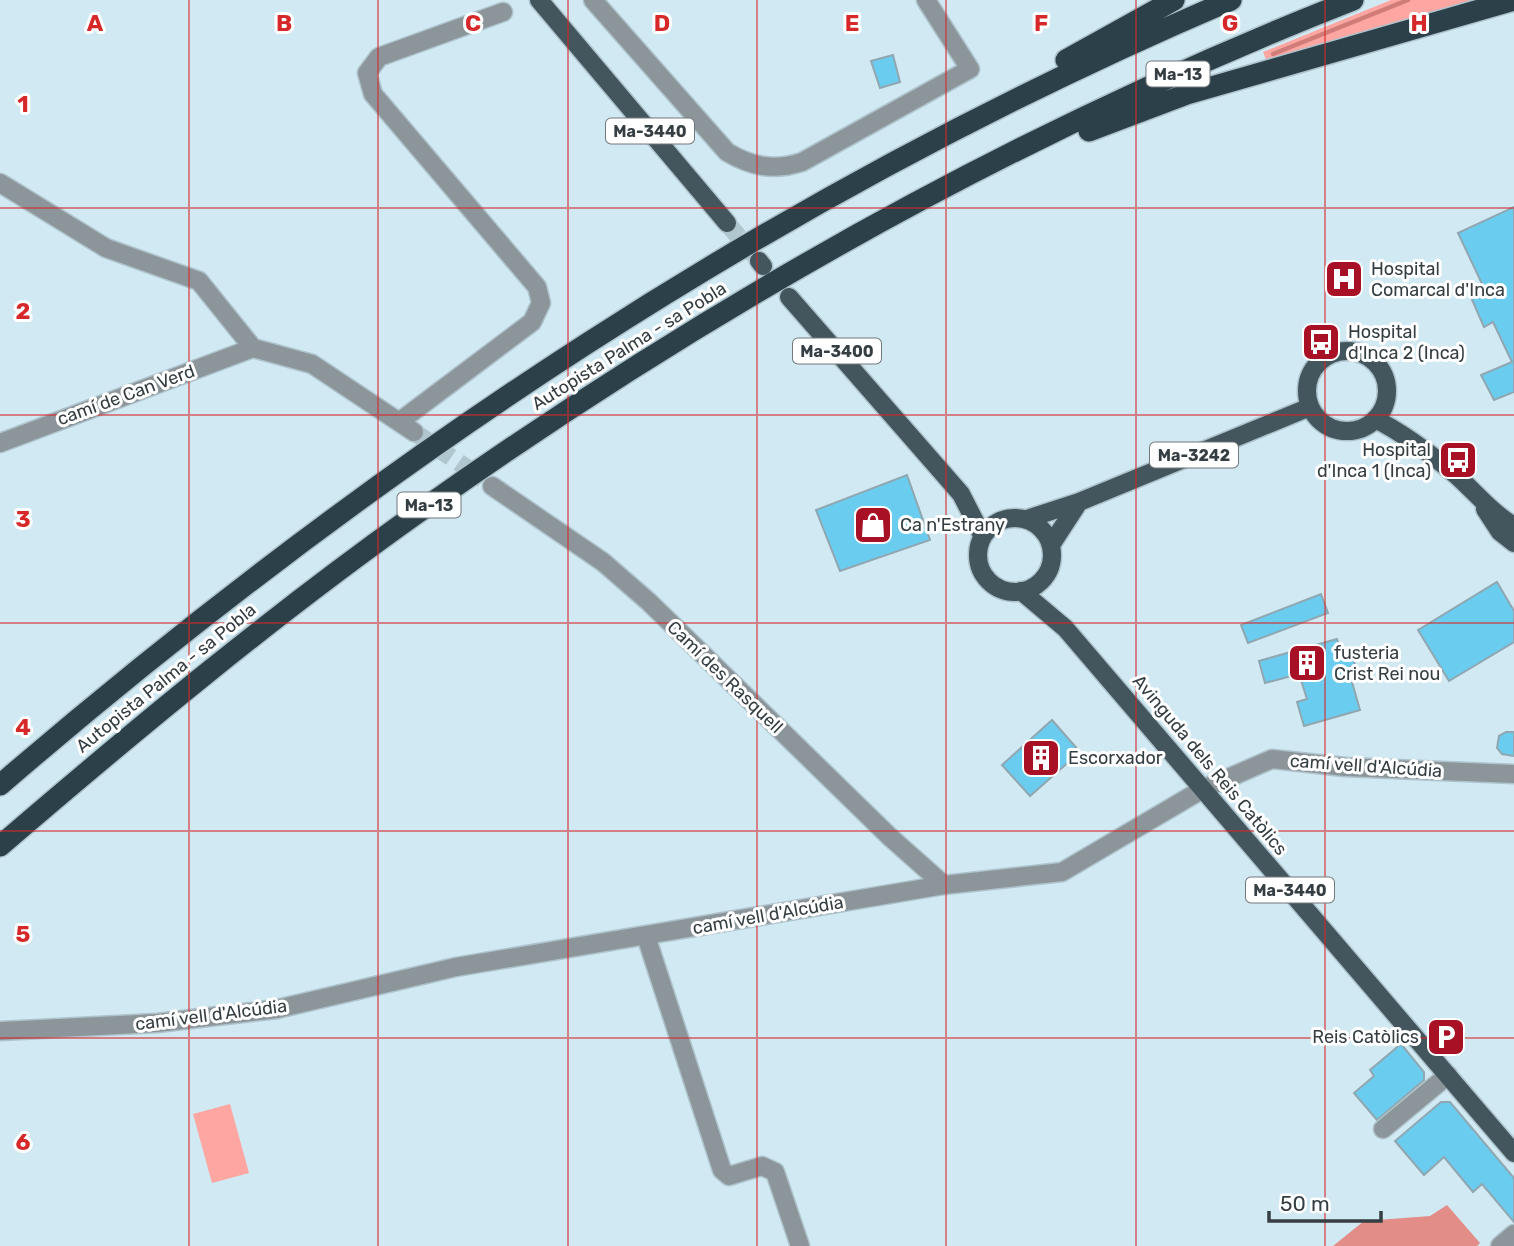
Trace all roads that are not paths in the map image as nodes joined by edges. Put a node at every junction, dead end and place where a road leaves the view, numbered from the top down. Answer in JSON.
{"nodes":[{"id":1,"x":539,"y":0,"type":"edge"},
{"id":2,"x":593,"y":0,"type":"edge"},
{"id":3,"x":926,"y":0,"type":"edge"},
{"id":4,"x":1174,"y":0,"type":"edge"},
{"id":5,"x":1231,"y":0,"type":"edge"},
{"id":6,"x":1353,"y":0,"type":"edge"},
{"id":7,"x":1514,"y":0,"type":"edge"},
{"id":8,"x":503,"y":12,"type":"dead end"},
{"id":9,"x":1023,"y":96,"type":"junction"},
{"id":10,"x":1008,"y":156,"type":"junction"},
{"id":11,"x":0,"y":183,"type":"edge"},
{"id":12,"x":727,"y":223,"type":"tunnel mouth"},
{"id":13,"x":789,"y":297,"type":"dead end"},
{"id":14,"x":253,"y":348,"type":"junction"},
{"id":15,"x":1310,"y":407,"type":"junction"},
{"id":16,"x":1376,"y":419,"type":"junction"},
{"id":17,"x":398,"y":422,"type":"junction"},
{"id":18,"x":414,"y":432,"type":"tunnel mouth"},
{"id":19,"x":0,"y":443,"type":"edge"},
{"id":20,"x":492,"y":485,"type":"tunnel mouth"},
{"id":21,"x":961,"y":494,"type":"junction"},
{"id":22,"x":1079,"y":502,"type":"junction"},
{"id":23,"x":1482,"y":503,"type":"junction"},
{"id":24,"x":1027,"y":519,"type":"junction"},
{"id":25,"x":998,"y":521,"type":"junction"},
{"id":26,"x":1514,"y":526,"type":"edge"},
{"id":27,"x":982,"y":535,"type":"junction"},
{"id":28,"x":1514,"y":543,"type":"edge"},
{"id":29,"x":1051,"y":545,"type":"junction"},
{"id":30,"x":1043,"y":579,"type":"junction"},
{"id":31,"x":1021,"y":591,"type":"junction"},
{"id":32,"x":1060,"y":624,"type":"junction"},
{"id":33,"x":1514,"y":774,"type":"edge"},
{"id":34,"x":0,"y":785,"type":"edge"},
{"id":35,"x":1203,"y":789,"type":"junction"},
{"id":36,"x":0,"y":846,"type":"edge"},
{"id":37,"x":944,"y":885,"type":"junction"},
{"id":38,"x":646,"y":936,"type":"junction"},
{"id":39,"x":0,"y":1031,"type":"edge"},
{"id":40,"x":1448,"y":1075,"type":"junction"},
{"id":41,"x":1383,"y":1129,"type":"dead end"},
{"id":42,"x":1514,"y":1153,"type":"edge"},
{"id":43,"x":1514,"y":1234,"type":"edge"},
{"id":44,"x":800,"y":1246,"type":"edge"},
{"id":45,"x":1500,"y":1246,"type":"edge"}],
"edges":[{"from":1,"to":12,"type":"main road","number":"Ma-3440"},
{"from":2,"to":3,"type":"street"},
{"from":4,"to":9,"type":"highway"},
{"from":5,"to":9,"type":"highway","name":"Autopista Palma - sa Pobla","number":"Ma-13"},
{"from":6,"to":10,"type":"highway","name":"Autopista Palma - sa Pobla","number":"Ma-13"},
{"from":7,"to":10,"type":"highway"},
{"from":8,"to":17,"type":"street"},
{"from":9,"to":34,"type":"highway","name":"Autopista Palma - sa Pobla","number":"Ma-13"},
{"from":10,"to":36,"type":"highway","name":"Autopista Palma - sa Pobla","number":"Ma-13"},
{"from":11,"to":14,"type":"street"},
{"from":13,"to":21,"type":"main road","number":"Ma-3400"},
{"from":14,"to":17,"type":"street"},
{"from":14,"to":19,"type":"street","name":"camí de Can Verd"},
{"from":15,"to":16,"type":"main road"},
{"from":15,"to":16,"type":"main road"},
{"from":15,"to":22,"type":"main road","number":"Ma-3242"},
{"from":16,"to":23,"type":"main road"},
{"from":17,"to":18,"type":"street"},
{"from":20,"to":37,"type":"street","name":"Camí des Rasquell"},
{"from":21,"to":25,"type":"main road","number":"Ma-3400"},
{"from":21,"to":27,"type":"main road","number":"Ma-3400"},
{"from":22,"to":24,"type":"main road","number":"Ma-3242"},
{"from":22,"to":29,"type":"main road"},
{"from":23,"to":26,"type":"main road"},
{"from":23,"to":28,"type":"main road"},
{"from":24,"to":25,"type":"main road"},
{"from":24,"to":29,"type":"main road"},
{"from":25,"to":27,"type":"main road"},
{"from":27,"to":31,"type":"main road","number":"Ma-3400"},
{"from":29,"to":30,"type":"main road"},
{"from":30,"to":31,"type":"main road"},
{"from":30,"to":32,"type":"main road","number":"Ma-3440"},
{"from":31,"to":32,"type":"main road","number":"Ma-3440"},
{"from":32,"to":35,"type":"main road","name":"Avinguda dels Reis Catòlics","number":"Ma-3440"},
{"from":33,"to":35,"type":"street","name":"camí vell d'Alcúdia"},
{"from":35,"to":37,"type":"street","name":"camí vell d'Alcúdia"},
{"from":35,"to":40,"type":"main road","name":"Avinguda dels Reis Catòlics","number":"Ma-3440"},
{"from":37,"to":38,"type":"street","name":"camí vell d'Alcúdia"},
{"from":38,"to":39,"type":"street","name":"camí vell d'Alcúdia"},
{"from":38,"to":44,"type":"street"},
{"from":40,"to":41,"type":"street"},
{"from":40,"to":42,"type":"main road","name":"Avinguda dels Reis Catòlics","number":"Ma-3440"},
{"from":43,"to":45,"type":"street"}]}
